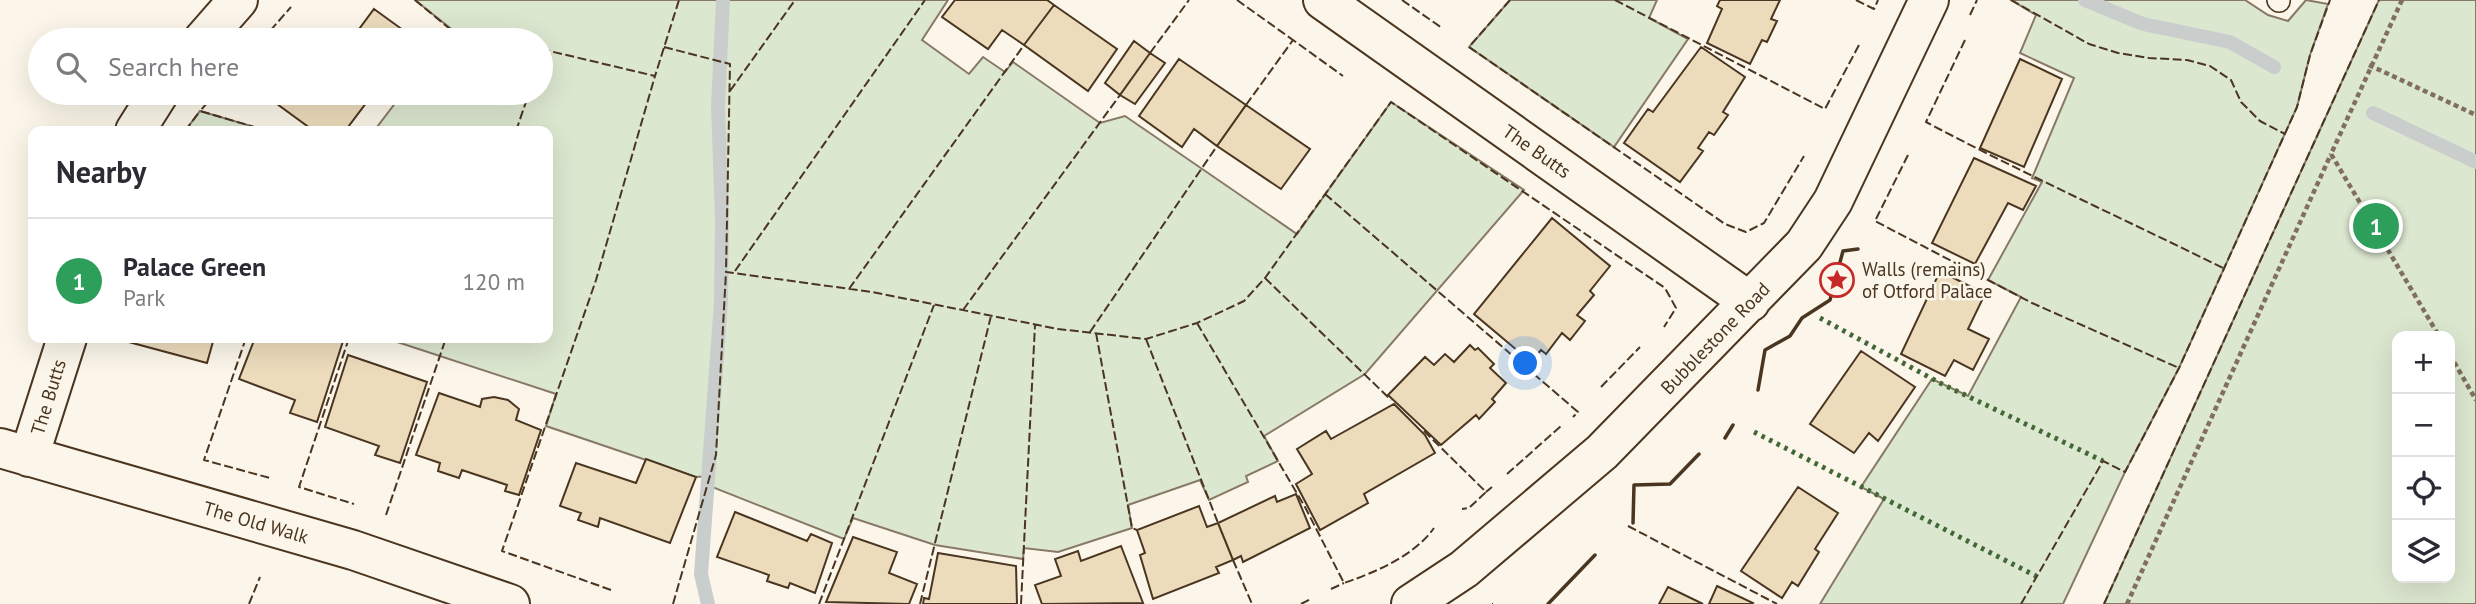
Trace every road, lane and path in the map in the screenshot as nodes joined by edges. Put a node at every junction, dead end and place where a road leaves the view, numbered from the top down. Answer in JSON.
{"nodes":[{"id":1,"x":238,"y":0,"type":"edge"},
{"id":2,"x":1323,"y":0,"type":"edge"},
{"id":3,"x":1929,"y":0,"type":"edge"},
{"id":4,"x":2402,"y":0,"type":"edge"},
{"id":5,"x":214,"y":28,"type":"edge"},
{"id":6,"x":2369,"y":65,"type":"junction"},
{"id":7,"x":151,"y":105,"type":"edge"},
{"id":8,"x":2476,"y":116,"type":"edge"},
{"id":9,"x":138,"y":126,"type":"edge"},
{"id":10,"x":2331,"y":153,"type":"junction"},
{"id":11,"x":1750,"y":302,"type":"junction"},
{"id":12,"x":2436,"y":331,"type":"edge"},
{"id":13,"x":65,"y":343,"type":"edge"},
{"id":14,"x":2455,"y":364,"type":"edge"},
{"id":15,"x":2476,"y":400,"type":"edge"},
{"id":16,"x":15,"y":453,"type":"edge"},
{"id":17,"x":510,"y":604,"type":"edge"},
{"id":18,"x":1411,"y":604,"type":"edge"},
{"id":19,"x":2127,"y":604,"type":"edge"}],
"edges":[{"from":1,"to":5,"type":"street"},
{"from":2,"to":11,"type":"street","name":"The Butts"},
{"from":3,"to":11,"type":"street","name":"Bubblestone Road"},
{"from":4,"to":6,"type":"path"},
{"from":6,"to":8,"type":"path"},
{"from":6,"to":10,"type":"path"},
{"from":7,"to":9,"type":"street"},
{"from":10,"to":12,"type":"path"},
{"from":10,"to":19,"type":"path"},
{"from":11,"to":18,"type":"street","name":"Bubblestone Road"},
{"from":13,"to":16,"type":"street","name":"The Butts"},
{"from":14,"to":15,"type":"path"},
{"from":16,"to":17,"type":"street","name":"The Old Walk"}]}
